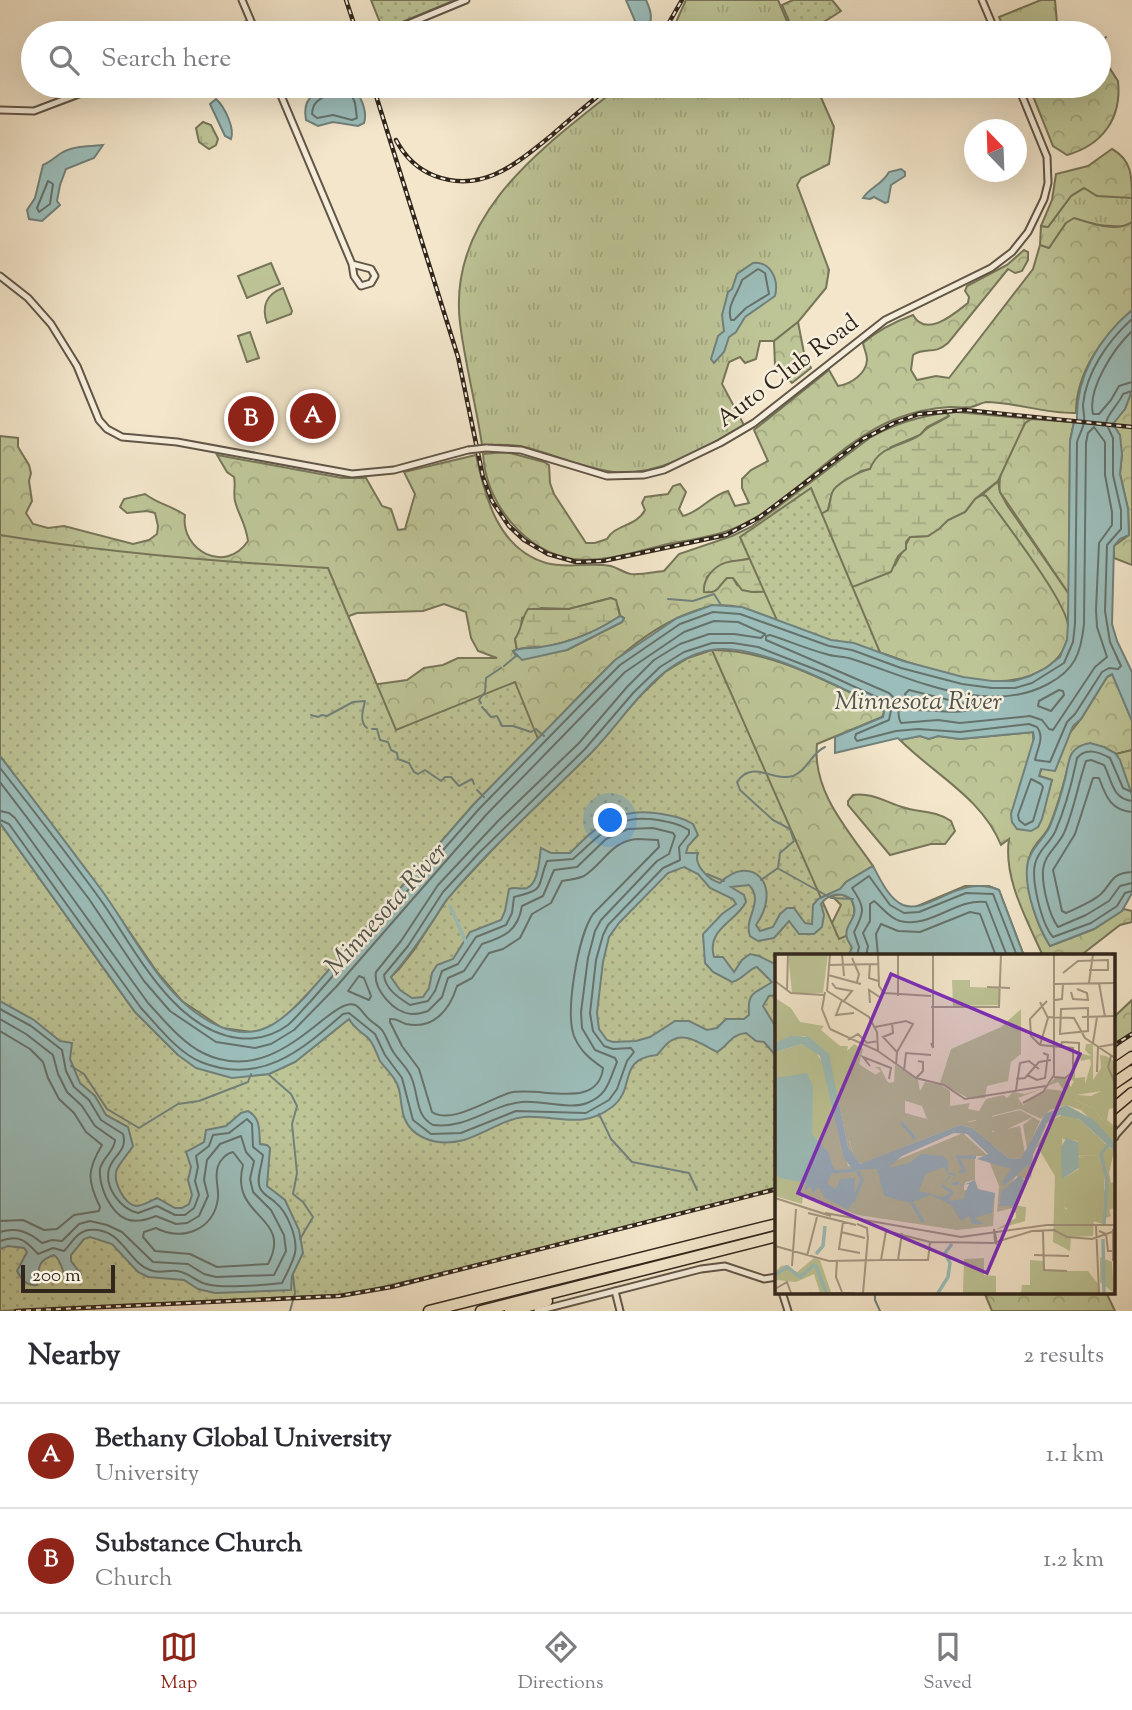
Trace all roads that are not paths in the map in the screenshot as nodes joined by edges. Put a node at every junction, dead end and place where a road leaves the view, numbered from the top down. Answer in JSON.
{"nodes":[{"id":1,"x":242,"y":0,"type":"edge"},
{"id":2,"x":466,"y":0,"type":"edge"},
{"id":3,"x":982,"y":0,"type":"edge"},
{"id":4,"x":250,"y":21,"type":"edge"},
{"id":5,"x":415,"y":21,"type":"edge"},
{"id":6,"x":991,"y":21,"type":"edge"},
{"id":7,"x":71,"y":98,"type":"edge"},
{"id":8,"x":283,"y":98,"type":"edge"},
{"id":9,"x":1023,"y":98,"type":"edge"},
{"id":10,"x":0,"y":110,"type":"edge"},
{"id":11,"x":352,"y":264,"type":"junction"},
{"id":12,"x":0,"y":276,"type":"edge"},
{"id":13,"x":1132,"y":1057,"type":"edge"},
{"id":14,"x":1114,"y":1069,"type":"edge"},
{"id":15,"x":1132,"y":1072,"type":"edge"},
{"id":16,"x":1132,"y":1077,"type":"edge"},
{"id":17,"x":1114,"y":1083,"type":"edge"},
{"id":18,"x":1114,"y":1089,"type":"edge"},
{"id":19,"x":1132,"y":1093,"type":"edge"},
{"id":20,"x":1114,"y":1108,"type":"edge"},
{"id":21,"x":1132,"y":1117,"type":"edge"},
{"id":22,"x":1114,"y":1136,"type":"edge"},
{"id":23,"x":775,"y":1225,"type":"edge"},
{"id":24,"x":775,"y":1237,"type":"edge"},
{"id":25,"x":715,"y":1240,"type":"junction"},
{"id":26,"x":775,"y":1277,"type":"edge"},
{"id":27,"x":615,"y":1291,"type":"junction"},
{"id":28,"x":783,"y":1294,"type":"edge"},
{"id":29,"x":509,"y":1308,"type":"edge"},
{"id":30,"x":429,"y":1311,"type":"edge"},
{"id":31,"x":452,"y":1311,"type":"edge"},
{"id":32,"x":481,"y":1311,"type":"edge"},
{"id":33,"x":537,"y":1311,"type":"edge"},
{"id":34,"x":620,"y":1311,"type":"edge"},
{"id":35,"x":788,"y":1311,"type":"edge"}],
"edges":[{"from":1,"to":4,"type":"street"},
{"from":2,"to":5,"type":"street"},
{"from":3,"to":6,"type":"street"},
{"from":7,"to":10,"type":"street"},
{"from":8,"to":11,"type":"street"},
{"from":9,"to":12,"type":"street","name":"Auto Club Road","bridge":true},
{"from":11,"to":11,"type":"street"},
{"from":13,"to":14,"type":"highway"},
{"from":15,"to":17,"type":"highway"},
{"from":16,"to":18,"type":"highway"},
{"from":19,"to":20,"type":"highway"},
{"from":21,"to":22,"type":"street"},
{"from":23,"to":25,"type":"highway"},
{"from":24,"to":29,"type":"highway"},
{"from":25,"to":30,"type":"highway"},
{"from":25,"to":31,"type":"highway"},
{"from":26,"to":27,"type":"street"},
{"from":27,"to":33,"type":"street"},
{"from":27,"to":34,"type":"street"},
{"from":28,"to":35,"type":"street"},
{"from":29,"to":32,"type":"highway"}]}
